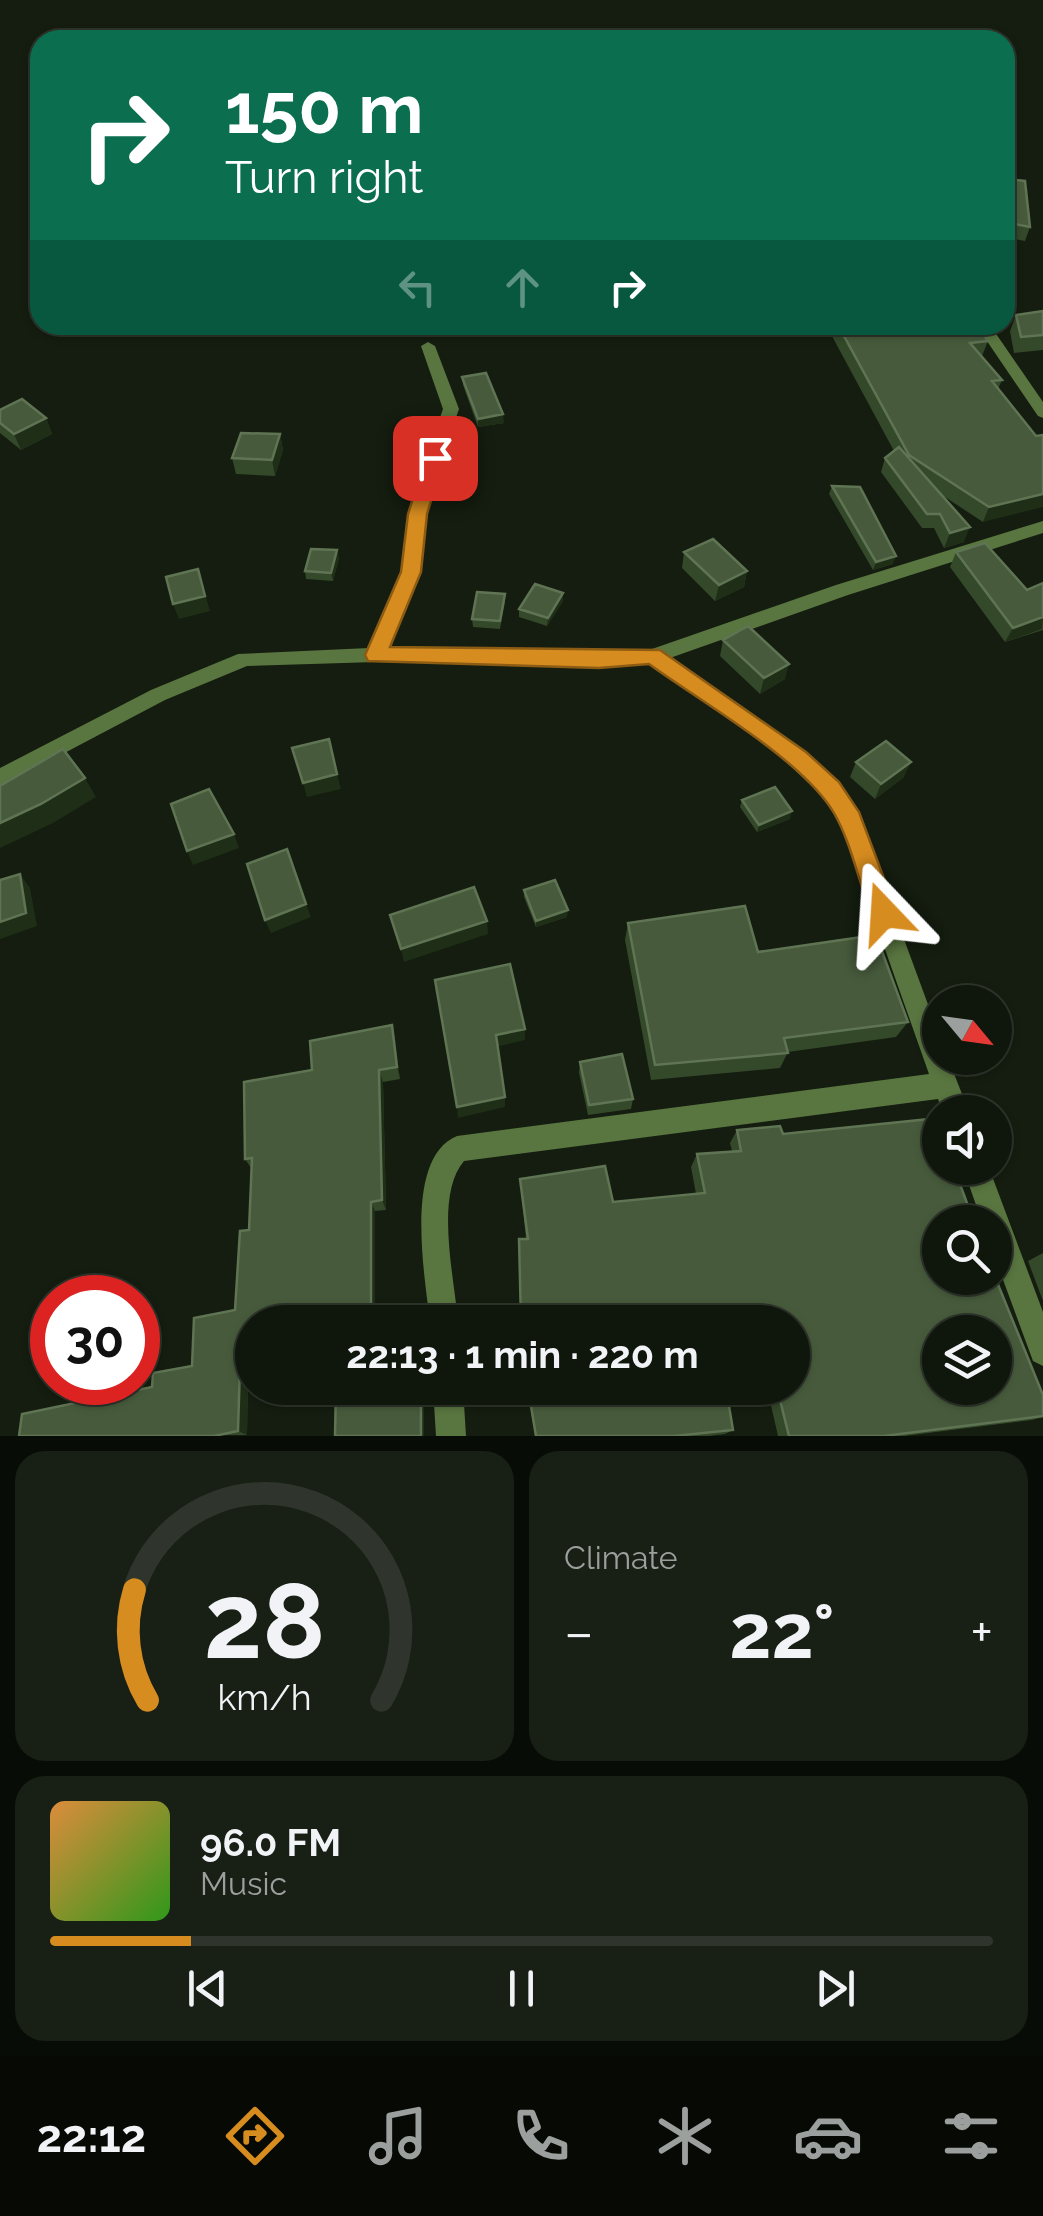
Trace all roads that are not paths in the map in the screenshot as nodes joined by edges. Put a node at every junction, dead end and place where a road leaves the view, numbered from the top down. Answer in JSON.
{"nodes":[{"id":1,"x":990,"y":335,"type":"edge"},
{"id":2,"x":428,"y":346,"type":"dead end"},
{"id":3,"x":1043,"y":413,"type":"edge"},
{"id":4,"x":1043,"y":527,"type":"edge"},
{"id":5,"x":376,"y":655,"type":"junction"},
{"id":6,"x":653,"y":656,"type":"junction"},
{"id":7,"x":0,"y":778,"type":"edge"},
{"id":8,"x":946,"y":1085,"type":"junction"},
{"id":9,"x":950,"y":1095,"type":"edge"},
{"id":10,"x":982,"y":1185,"type":"edge"},
{"id":11,"x":443,"y":1305,"type":"edge"},
{"id":12,"x":1043,"y":1352,"type":"edge"},
{"id":13,"x":449,"y":1405,"type":"edge"},
{"id":14,"x":451,"y":1436,"type":"edge"}],
"edges":[{"from":1,"to":3,"type":"street"},
{"from":2,"to":5,"type":"street"},
{"from":4,"to":6,"type":"street"},
{"from":5,"to":6,"type":"street"},
{"from":5,"to":7,"type":"street"},
{"from":6,"to":8,"type":"street"},
{"from":8,"to":9,"type":"street"},
{"from":8,"to":11,"type":"street"},
{"from":10,"to":12,"type":"street"},
{"from":13,"to":14,"type":"street"}]}
